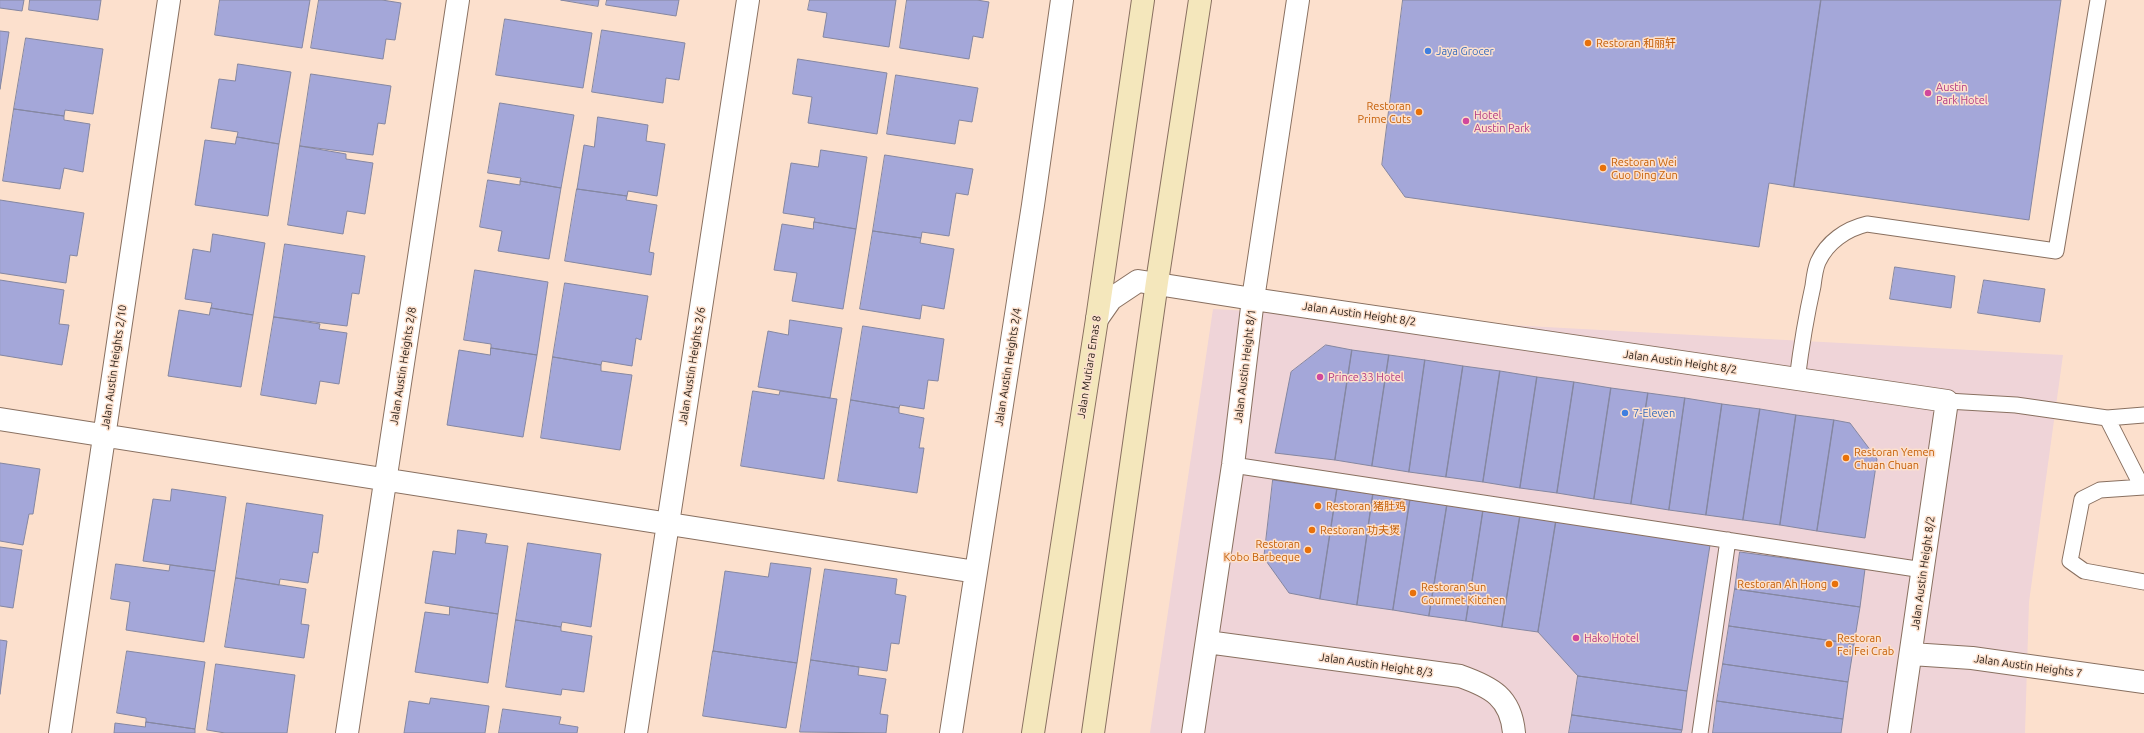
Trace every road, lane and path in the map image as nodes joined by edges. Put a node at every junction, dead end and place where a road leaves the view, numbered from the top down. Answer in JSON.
{"nodes":[{"id":1,"x":169,"y":0,"type":"edge"},
{"id":2,"x":458,"y":0,"type":"edge"},
{"id":3,"x":748,"y":0,"type":"edge"},
{"id":4,"x":1062,"y":0,"type":"edge"},
{"id":5,"x":1143,"y":0,"type":"edge"},
{"id":6,"x":1200,"y":0,"type":"edge"},
{"id":7,"x":1298,"y":0,"type":"edge"},
{"id":8,"x":2098,"y":0,"type":"edge"},
{"id":9,"x":1156,"y":282,"type":"junction"},
{"id":10,"x":1253,"y":299,"type":"junction"},
{"id":11,"x":1097,"y":319,"type":"junction"},
{"id":12,"x":1797,"y":380,"type":"junction"},
{"id":13,"x":1947,"y":401,"type":"junction"},
{"id":14,"x":2144,"y":414,"type":"edge"},
{"id":15,"x":0,"y":418,"type":"edge"},
{"id":16,"x":2107,"y":418,"type":"junction"},
{"id":17,"x":104,"y":435,"type":"junction"},
{"id":18,"x":1233,"y":465,"type":"junction"},
{"id":19,"x":386,"y":479,"type":"junction"},
{"id":20,"x":2143,"y":487,"type":"edge"},
{"id":21,"x":668,"y":523,"type":"junction"},
{"id":22,"x":1728,"y":540,"type":"junction"},
{"id":23,"x":1923,"y":570,"type":"junction"},
{"id":24,"x":976,"y":572,"type":"junction"},
{"id":25,"x":2144,"y":582,"type":"edge"},
{"id":26,"x":1207,"y":642,"type":"junction"},
{"id":27,"x":1911,"y":654,"type":"junction"},
{"id":28,"x":2144,"y":682,"type":"edge"},
{"id":29,"x":60,"y":733,"type":"edge"},
{"id":30,"x":347,"y":733,"type":"edge"},
{"id":31,"x":636,"y":733,"type":"edge"},
{"id":32,"x":951,"y":733,"type":"edge"},
{"id":33,"x":1033,"y":733,"type":"edge"},
{"id":34,"x":1093,"y":733,"type":"edge"},
{"id":35,"x":1192,"y":733,"type":"edge"},
{"id":36,"x":1514,"y":733,"type":"edge"},
{"id":37,"x":1700,"y":733,"type":"edge"},
{"id":38,"x":1899,"y":733,"type":"edge"}],
"edges":[{"from":1,"to":17,"type":"street","name":"Jalan Austin Heights 2/10"},
{"from":2,"to":19,"type":"street","name":"Jalan Austin Heights 2/8"},
{"from":3,"to":21,"type":"street","name":"Jalan Austin Heights 2/6"},
{"from":4,"to":24,"type":"street","name":"Jalan Austin Heights 2/4"},
{"from":5,"to":11,"type":"main road","name":"Jalan Mutiara Emas 8"},
{"from":6,"to":9,"type":"main road"},
{"from":7,"to":10,"type":"street","name":"Jalan Austin Height 8/1"},
{"from":8,"to":12,"type":"lane"},
{"from":9,"to":10,"type":"street","name":"Jalan Austin Height 8/2"},
{"from":9,"to":11,"type":"street","name":"Jalan Austin Height 8/2"},
{"from":9,"to":34,"type":"main road"},
{"from":10,"to":12,"type":"street","name":"Jalan Austin Height 8/2"},
{"from":10,"to":18,"type":"street","name":"Jalan Austin Height 8/1"},
{"from":11,"to":33,"type":"main road","name":"Jalan Mutiara Emas 8"},
{"from":12,"to":13,"type":"street","name":"Jalan Austin Height 8/2"},
{"from":13,"to":16,"type":"lane"},
{"from":13,"to":23,"type":"street","name":"Jalan Austin Height 8/2"},
{"from":14,"to":16,"type":"lane"},
{"from":15,"to":17,"type":"street"},
{"from":16,"to":20,"type":"lane"},
{"from":17,"to":19,"type":"street"},
{"from":17,"to":29,"type":"street","name":"Jalan Austin Heights 2/10"},
{"from":18,"to":22,"type":"lane"},
{"from":18,"to":26,"type":"street","name":"Jalan Austin Height 8/1"},
{"from":19,"to":21,"type":"street"},
{"from":19,"to":30,"type":"street","name":"Jalan Austin Heights 2/8"},
{"from":20,"to":25,"type":"lane"},
{"from":21,"to":24,"type":"street"},
{"from":21,"to":31,"type":"street","name":"Jalan Austin Heights 2/6"},
{"from":22,"to":23,"type":"lane"},
{"from":22,"to":37,"type":"lane"},
{"from":23,"to":27,"type":"street","name":"Jalan Austin Height 8/2"},
{"from":24,"to":32,"type":"street","name":"Jalan Austin Heights 2/4"},
{"from":26,"to":35,"type":"street","name":"Jalan Austin Height 8/1"},
{"from":26,"to":36,"type":"street","name":"Jalan Austin Height 8/3"},
{"from":27,"to":28,"type":"street","name":"Jalan Austin Heights 7"},
{"from":27,"to":38,"type":"street","name":"Jalan Austin Height 8/2"}]}
